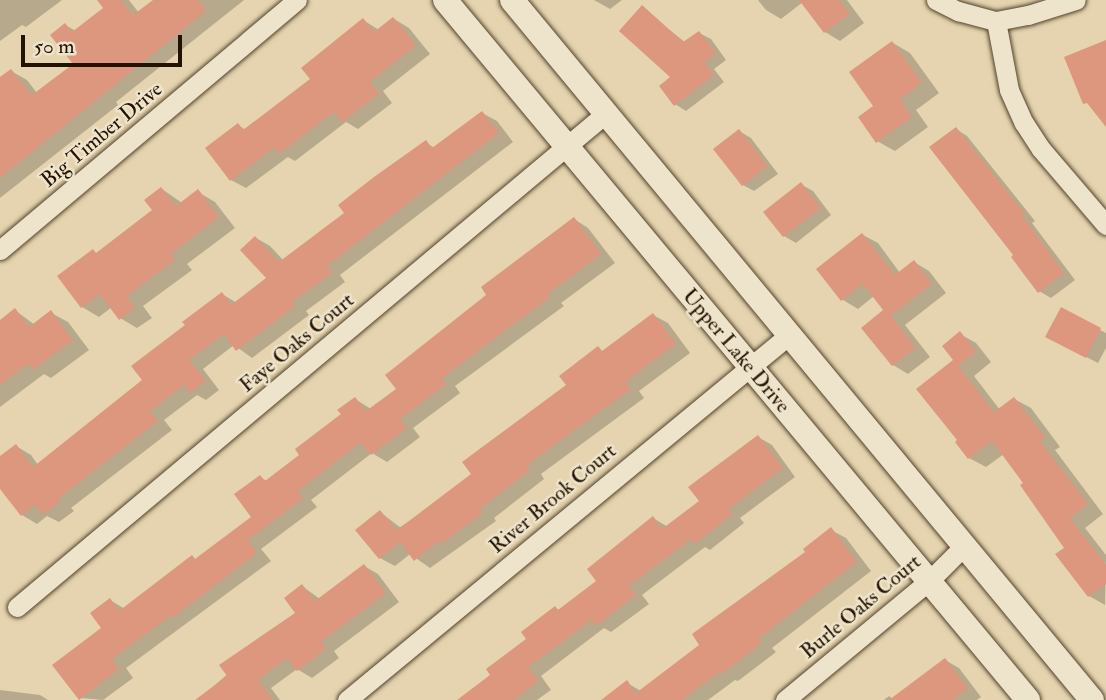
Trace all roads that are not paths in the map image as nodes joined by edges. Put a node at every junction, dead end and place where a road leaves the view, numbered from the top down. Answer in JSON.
{"nodes":[{"id":1,"x":297,"y":0,"type":"edge"},
{"id":2,"x":445,"y":0,"type":"edge"},
{"id":3,"x":512,"y":0,"type":"edge"},
{"id":4,"x":936,"y":0,"type":"edge"},
{"id":5,"x":1076,"y":0,"type":"edge"},
{"id":6,"x":996,"y":21,"type":"junction"},
{"id":7,"x":605,"y":114,"type":"junction"},
{"id":8,"x":568,"y":146,"type":"junction"},
{"id":9,"x":1106,"y":225,"type":"edge"},
{"id":10,"x":0,"y":250,"type":"edge"},
{"id":11,"x":789,"y":335,"type":"junction"},
{"id":12,"x":749,"y":367,"type":"junction"},
{"id":13,"x":964,"y":546,"type":"junction"},
{"id":14,"x":929,"y":581,"type":"junction"},
{"id":15,"x":17,"y":607,"type":"dead end"},
{"id":16,"x":347,"y":700,"type":"edge"},
{"id":17,"x":785,"y":700,"type":"edge"},
{"id":18,"x":1028,"y":700,"type":"edge"},
{"id":19,"x":1092,"y":700,"type":"edge"}],
"edges":[{"from":1,"to":10,"type":"street","name":"Big Timber Drive"},
{"from":2,"to":8,"type":"street","name":"Upper Lake Drive"},
{"from":3,"to":7,"type":"street"},
{"from":4,"to":6,"type":"street"},
{"from":5,"to":6,"type":"street"},
{"from":6,"to":9,"type":"street"},
{"from":7,"to":8,"type":"street","name":"Faye Oaks Court"},
{"from":7,"to":11,"type":"street"},
{"from":8,"to":12,"type":"street","name":"Upper Lake Drive"},
{"from":8,"to":15,"type":"street","name":"Faye Oaks Court"},
{"from":11,"to":12,"type":"street","name":"River Brook Court"},
{"from":11,"to":13,"type":"street"},
{"from":12,"to":14,"type":"street","name":"Upper Lake Drive"},
{"from":12,"to":16,"type":"street","name":"River Brook Court"},
{"from":13,"to":14,"type":"street","name":"Burle Oaks Court"},
{"from":13,"to":19,"type":"street"},
{"from":14,"to":17,"type":"street","name":"Burle Oaks Court"},
{"from":14,"to":18,"type":"street","name":"Upper Lake Drive"}]}
